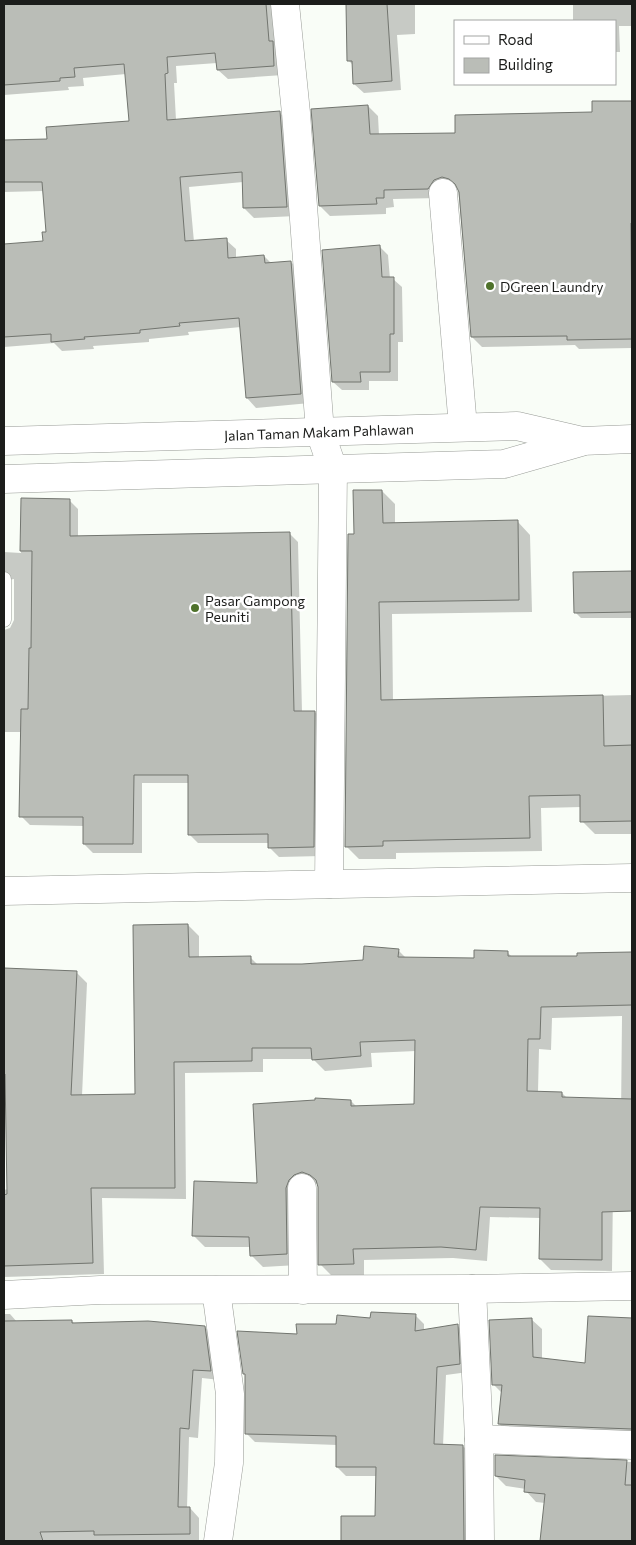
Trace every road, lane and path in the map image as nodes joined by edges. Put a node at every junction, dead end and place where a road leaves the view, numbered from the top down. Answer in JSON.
{"nodes":[{"id":1,"x":285,"y":4,"type":"edge"},
{"id":2,"x":443,"y":193,"type":"dead end"},
{"id":3,"x":463,"y":427,"type":"junction"},
{"id":4,"x":320,"y":432,"type":"junction"},
{"id":5,"x":56,"y":439,"type":"junction"},
{"id":6,"x":632,"y":439,"type":"edge"},
{"id":7,"x":4,"y":441,"type":"edge"},
{"id":8,"x":582,"y":441,"type":"junction"},
{"id":9,"x":332,"y":469,"type":"junction"},
{"id":10,"x":55,"y":478,"type":"junction"},
{"id":11,"x":4,"y":479,"type":"edge"},
{"id":12,"x":4,"y":579,"type":"edge"},
{"id":13,"x":4,"y":620,"type":"edge"},
{"id":14,"x":632,"y":878,"type":"edge"},
{"id":15,"x":329,"y":884,"type":"junction"},
{"id":16,"x":4,"y":891,"type":"edge"},
{"id":17,"x":302,"y":1188,"type":"dead end"},
{"id":18,"x":632,"y":1286,"type":"edge"},
{"id":19,"x":472,"y":1289,"type":"junction"},
{"id":20,"x":216,"y":1290,"type":"junction"},
{"id":21,"x":302,"y":1290,"type":"junction"},
{"id":22,"x":4,"y":1295,"type":"edge"},
{"id":23,"x":479,"y":1439,"type":"junction"},
{"id":24,"x":632,"y":1445,"type":"edge"},
{"id":25,"x":218,"y":1541,"type":"edge"},
{"id":26,"x":480,"y":1541,"type":"edge"}],
"edges":[{"from":1,"to":4,"type":"street"},
{"from":2,"to":3,"type":"street"},
{"from":3,"to":4,"type":"street","name":"Jalan Taman Makam Pahlawan"},
{"from":3,"to":8,"type":"street","name":"Jalan Taman Makam Pahlawan"},
{"from":4,"to":5,"type":"street","name":"Jalan Taman Makam Pahlawan"},
{"from":4,"to":9,"type":"street"},
{"from":5,"to":7,"type":"street","name":"Jalan Taman Makam Pahlawan"},
{"from":5,"to":10,"type":"street"},
{"from":6,"to":8,"type":"street","name":"Jalan Taman Makam Pahlawan"},
{"from":8,"to":9,"type":"street"},
{"from":9,"to":10,"type":"street"},
{"from":9,"to":15,"type":"street"},
{"from":10,"to":11,"type":"street"},
{"from":12,"to":13,"type":"lane"},
{"from":14,"to":15,"type":"street"},
{"from":15,"to":16,"type":"street"},
{"from":17,"to":21,"type":"street"},
{"from":18,"to":19,"type":"street"},
{"from":19,"to":21,"type":"street"},
{"from":19,"to":23,"type":"street"},
{"from":20,"to":21,"type":"street"},
{"from":20,"to":22,"type":"street"},
{"from":20,"to":25,"type":"street"},
{"from":23,"to":24,"type":"street"},
{"from":23,"to":26,"type":"street"}]}
